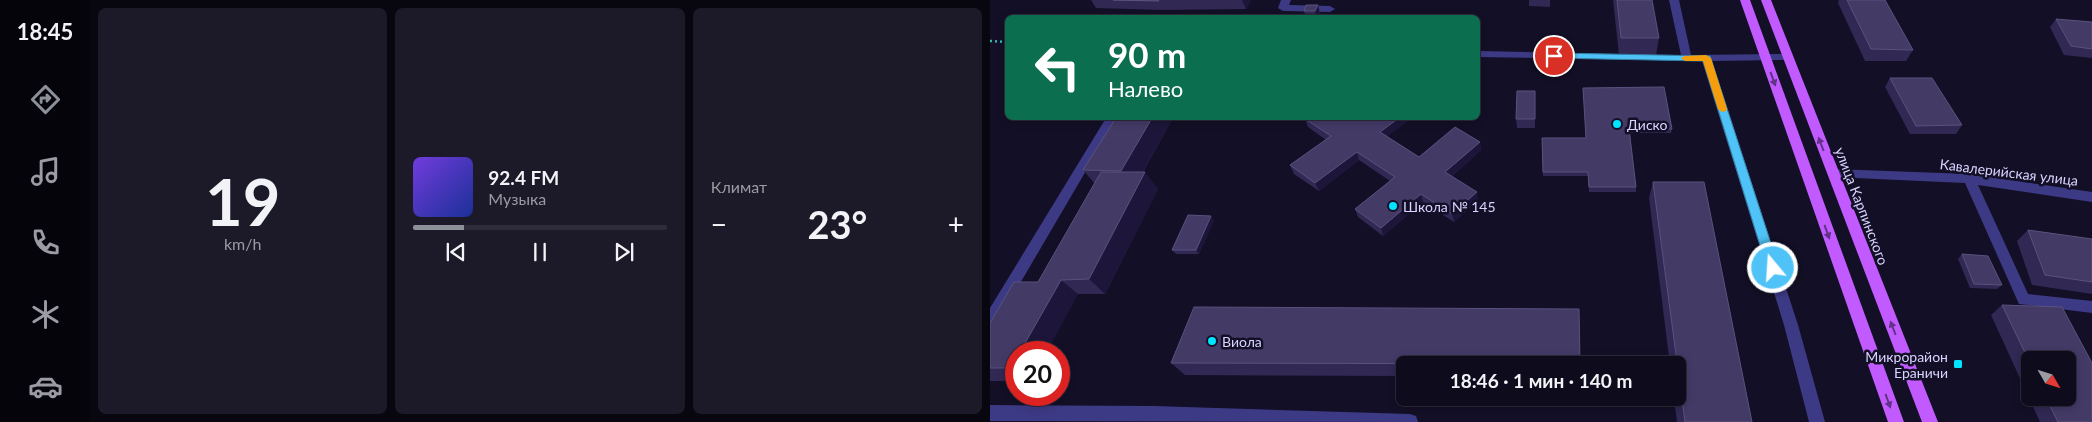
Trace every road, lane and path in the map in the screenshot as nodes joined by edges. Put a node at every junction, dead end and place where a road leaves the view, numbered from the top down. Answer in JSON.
{"nodes":[{"id":1,"x":1286,"y":0,"type":"edge"},
{"id":2,"x":1674,"y":0,"type":"edge"},
{"id":3,"x":1745,"y":0,"type":"edge"},
{"id":4,"x":1766,"y":0,"type":"edge"},
{"id":5,"x":1330,"y":9,"type":"edge"},
{"id":6,"x":990,"y":41,"type":"edge"},
{"id":7,"x":1005,"y":42,"type":"edge"},
{"id":8,"x":1480,"y":54,"type":"edge"},
{"id":9,"x":1787,"y":57,"type":"junction"},
{"id":10,"x":1687,"y":58,"type":"junction"},
{"id":11,"x":1706,"y":58,"type":"junction"},
{"id":12,"x":1765,"y":58,"type":"junction"},
{"id":13,"x":1110,"y":120,"type":"edge"},
{"id":14,"x":1833,"y":173,"type":"junction"},
{"id":15,"x":1969,"y":179,"type":"junction"},
{"id":16,"x":2092,"y":198,"type":"edge"},
{"id":17,"x":2092,"y":307,"type":"edge"},
{"id":18,"x":990,"y":321,"type":"edge"},
{"id":19,"x":990,"y":412,"type":"edge"},
{"id":20,"x":1043,"y":418,"type":"edge"},
{"id":21,"x":1410,"y":422,"type":"edge"},
{"id":22,"x":1817,"y":422,"type":"edge"},
{"id":23,"x":1896,"y":422,"type":"edge"},
{"id":24,"x":1930,"y":422,"type":"edge"}],
"edges":[{"from":1,"to":5,"type":"street"},
{"from":2,"to":10,"type":"street"},
{"from":3,"to":12,"type":"main road"},
{"from":4,"to":9,"type":"main road","name":"улица Карпинского"},
{"from":6,"to":7,"type":"path"},
{"from":8,"to":10,"type":"street"},
{"from":9,"to":12,"type":"street"},
{"from":14,"to":9,"type":"main road","name":"улица Карпинского","one_way":true},
{"from":10,"to":11,"type":"street"},
{"from":11,"to":12,"type":"street"},
{"from":11,"to":22,"type":"street"},
{"from":12,"to":23,"type":"main road","one_way":true},
{"from":13,"to":18,"type":"street"},
{"from":14,"to":15,"type":"street","name":"Кавалерийская улица"},
{"from":24,"to":14,"type":"main road","name":"улица Карпинского","one_way":true},
{"from":15,"to":16,"type":"street","name":"Кавалерийская улица"},
{"from":15,"to":17,"type":"street"},
{"from":19,"to":20,"type":"street"},
{"from":20,"to":21,"type":"street"}]}
